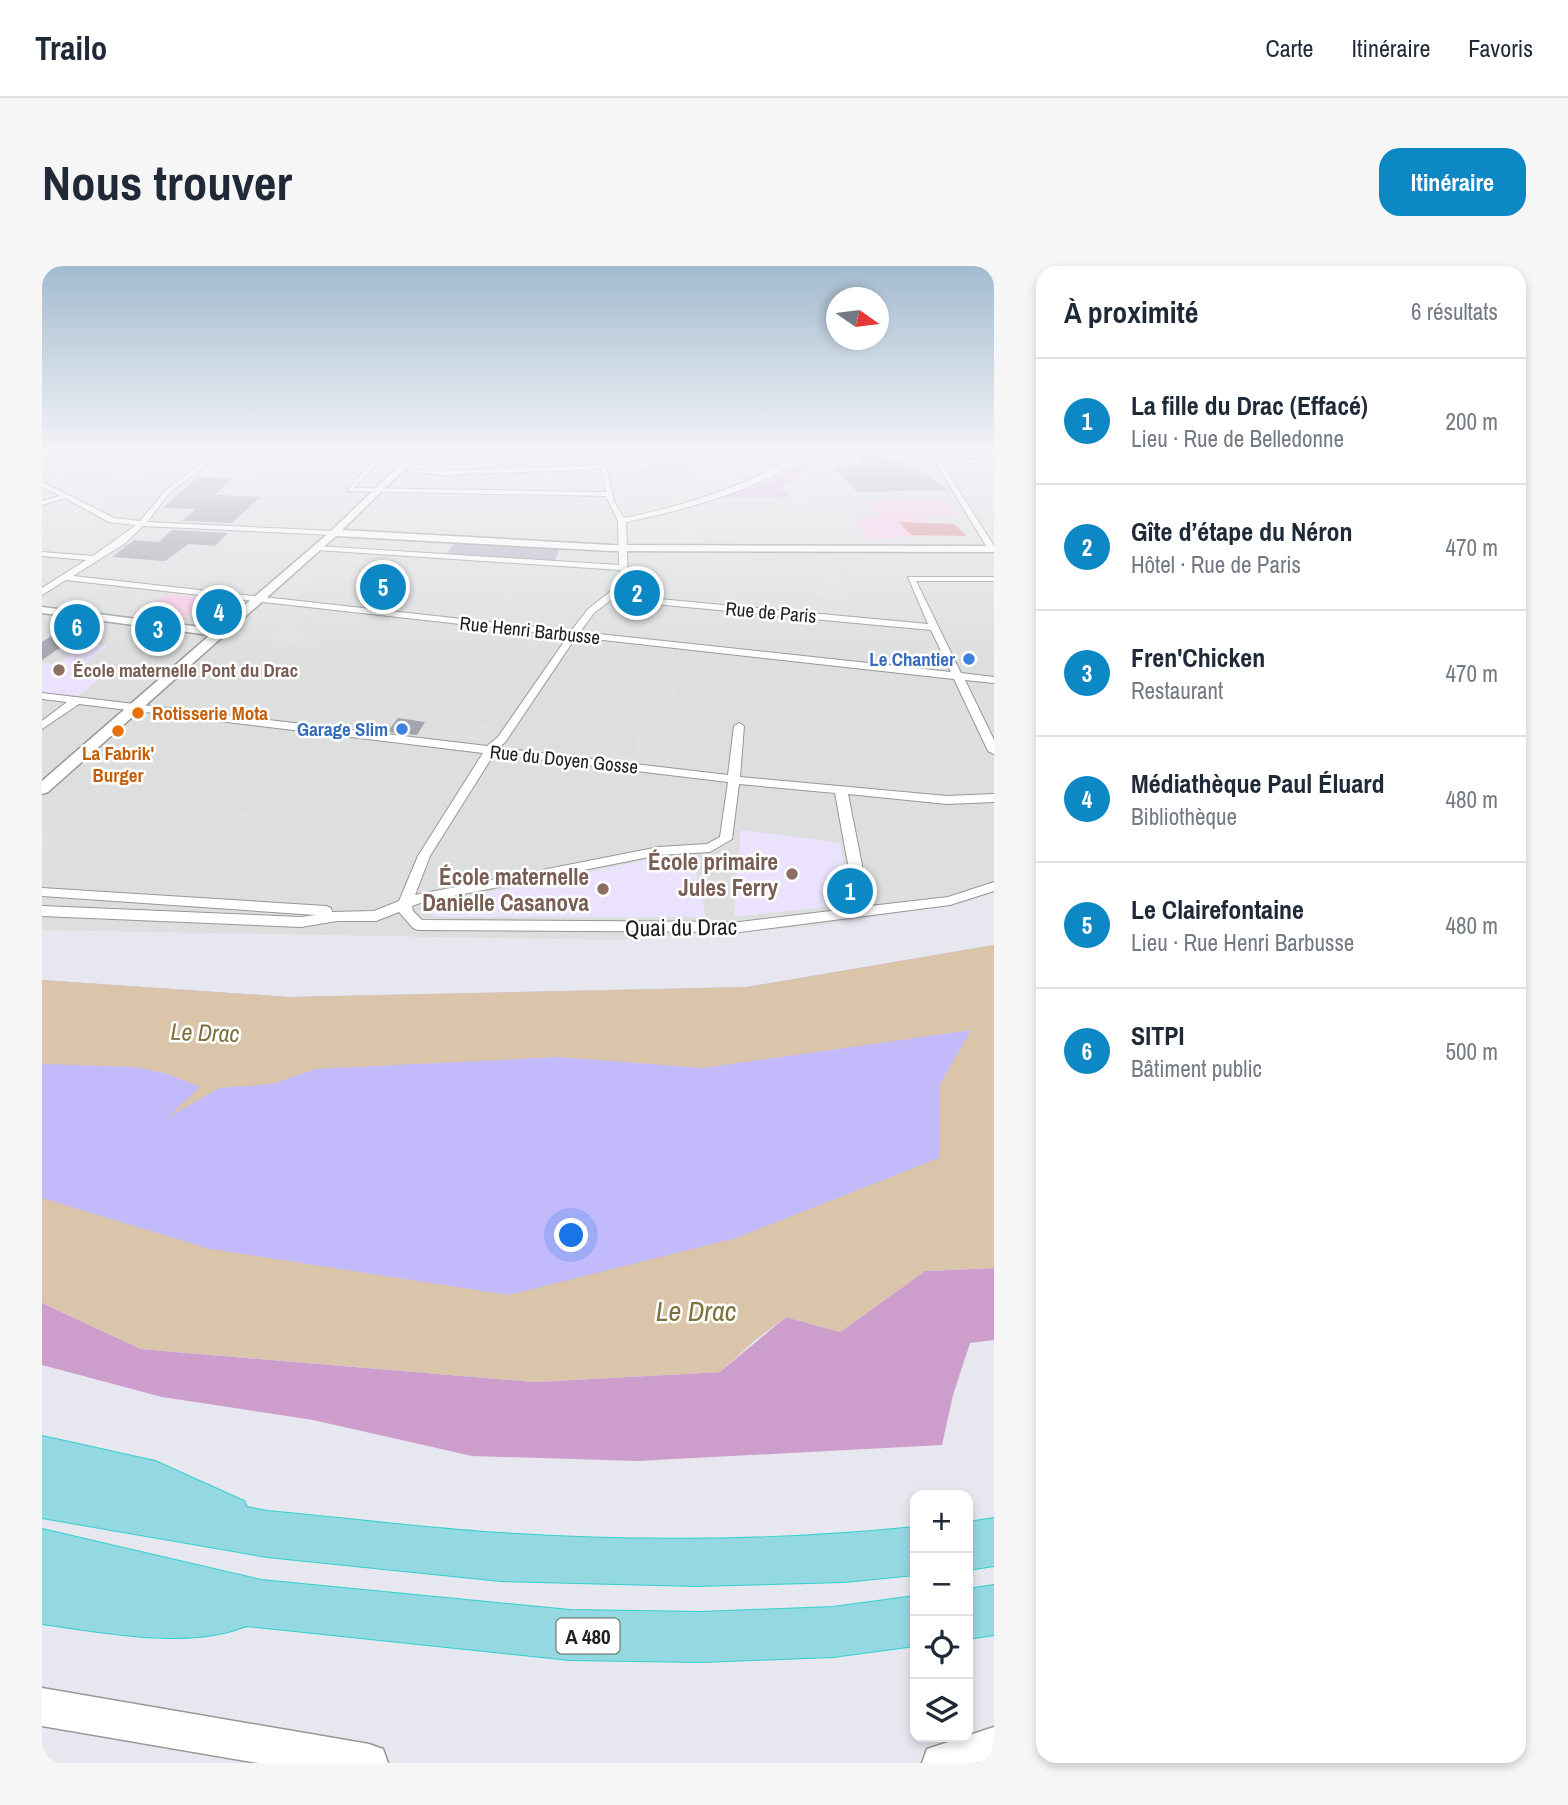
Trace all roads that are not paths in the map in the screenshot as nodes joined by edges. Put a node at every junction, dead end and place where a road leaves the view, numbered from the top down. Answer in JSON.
{"nodes":[{"id":1,"x":134,"y":523,"type":"edge"},
{"id":2,"x":345,"y":523,"type":"edge"},
{"id":3,"x":622,"y":523,"type":"edge"},
{"id":4,"x":977,"y":523,"type":"edge"},
{"id":5,"x":140,"y":524,"type":"junction"},
{"id":6,"x":334,"y":533,"type":"junction"},
{"id":7,"x":317,"y":548,"type":"junction"},
{"id":8,"x":623,"y":548,"type":"junction"},
{"id":9,"x":993,"y":549,"type":"edge"},
{"id":10,"x":42,"y":554,"type":"edge"},
{"id":11,"x":96,"y":559,"type":"junction"},
{"id":12,"x":625,"y":568,"type":"junction"},
{"id":13,"x":66,"y":578,"type":"junction"},
{"id":14,"x":994,"y":579,"type":"edge"},
{"id":15,"x":42,"y":592,"type":"edge"},
{"id":16,"x":608,"y":597,"type":"junction"},
{"id":17,"x":258,"y":599,"type":"junction"},
{"id":18,"x":42,"y":610,"type":"edge"},
{"id":19,"x":933,"y":627,"type":"junction"},
{"id":20,"x":220,"y":633,"type":"junction"},
{"id":21,"x":572,"y":635,"type":"junction"},
{"id":22,"x":960,"y":678,"type":"junction"},
{"id":23,"x":994,"y":681,"type":"edge"},
{"id":24,"x":42,"y":696,"type":"edge"},
{"id":25,"x":77,"y":700,"type":"junction"},
{"id":26,"x":134,"y":707,"type":"junction"},
{"id":27,"x":42,"y":726,"type":"edge"},
{"id":28,"x":739,"y":726,"type":"dead end"},
{"id":29,"x":491,"y":749,"type":"junction"},
{"id":30,"x":994,"y":751,"type":"edge"},
{"id":31,"x":733,"y":779,"type":"junction"},
{"id":32,"x":42,"y":789,"type":"edge"},
{"id":33,"x":841,"y":791,"type":"junction"},
{"id":34,"x":994,"y":798,"type":"edge"},
{"id":35,"x":994,"y":886,"type":"edge"},
{"id":36,"x":42,"y":892,"type":"edge"},
{"id":37,"x":405,"y":904,"type":"junction"},
{"id":38,"x":42,"y":911,"type":"edge"},
{"id":39,"x":864,"y":912,"type":"junction"},
{"id":40,"x":337,"y":916,"type":"junction"},
{"id":41,"x":42,"y":1458,"type":"edge"},
{"id":42,"x":42,"y":1495,"type":"edge"},
{"id":43,"x":267,"y":1534,"type":"junction"},
{"id":44,"x":994,"y":1542,"type":"edge"},
{"id":45,"x":973,"y":1545,"type":"edge"},
{"id":46,"x":910,"y":1552,"type":"edge"},
{"id":47,"x":42,"y":1553,"type":"edge"},
{"id":48,"x":42,"y":1600,"type":"edge"},
{"id":49,"x":261,"y":1605,"type":"junction"},
{"id":50,"x":994,"y":1610,"type":"edge"},
{"id":51,"x":973,"y":1613,"type":"edge"},
{"id":52,"x":910,"y":1622,"type":"edge"},
{"id":53,"x":42,"y":1707,"type":"edge"},
{"id":54,"x":994,"y":1746,"type":"edge"},
{"id":55,"x":369,"y":1763,"type":"edge"},
{"id":56,"x":941,"y":1763,"type":"edge"}],
"edges":[{"from":1,"to":5,"type":"street"},
{"from":2,"to":6,"type":"street"},
{"from":3,"to":8,"type":"street"},
{"from":4,"to":9,"type":"street"},
{"from":5,"to":6,"type":"street"},
{"from":5,"to":11,"type":"street"},
{"from":6,"to":7,"type":"street"},
{"from":6,"to":8,"type":"street"},
{"from":7,"to":12,"type":"street"},
{"from":7,"to":17,"type":"street"},
{"from":8,"to":9,"type":"street"},
{"from":8,"to":12,"type":"street"},
{"from":10,"to":11,"type":"street"},
{"from":11,"to":13,"type":"street"},
{"from":12,"to":16,"type":"street"},
{"from":13,"to":15,"type":"street"},
{"from":13,"to":17,"type":"street","name":"Rue Henri Barbusse"},
{"from":14,"to":19,"type":"street"},
{"from":16,"to":19,"type":"street","name":"Rue de Paris"},
{"from":16,"to":21,"type":"street"},
{"from":17,"to":20,"type":"street"},
{"from":17,"to":21,"type":"street","name":"Rue Henri Barbusse"},
{"from":18,"to":20,"type":"street"},
{"from":19,"to":22,"type":"street"},
{"from":20,"to":26,"type":"street"},
{"from":21,"to":22,"type":"street","name":"Rue Henri Barbusse"},
{"from":21,"to":29,"type":"street"},
{"from":22,"to":23,"type":"street","name":"Rue Henri Barbusse"},
{"from":22,"to":30,"type":"street"},
{"from":24,"to":25,"type":"street","name":"Rue du Doyen Gosse"},
{"from":25,"to":26,"type":"street","name":"Rue du Doyen Gosse"},
{"from":25,"to":27,"type":"street"},
{"from":26,"to":29,"type":"street","name":"Rue du Doyen Gosse"},
{"from":26,"to":32,"type":"street"},
{"from":28,"to":31,"type":"street"},
{"from":29,"to":31,"type":"street","name":"Rue du Doyen Gosse"},
{"from":29,"to":37,"type":"street"},
{"from":31,"to":33,"type":"street","name":"Rue du Doyen Gosse"},
{"from":31,"to":37,"type":"street"},
{"from":33,"to":34,"type":"street","name":"Rue du Doyen Gosse"},
{"from":33,"to":39,"type":"street"},
{"from":35,"to":39,"type":"street","name":"Quai du Drac"},
{"from":36,"to":40,"type":"street"},
{"from":37,"to":39,"type":"street","name":"Quai du Drac"},
{"from":37,"to":40,"type":"street"},
{"from":38,"to":40,"type":"street"},
{"from":41,"to":43,"type":"highway"},
{"from":42,"to":43,"type":"highway"},
{"from":43,"to":46,"type":"highway"},
{"from":44,"to":45,"type":"highway"},
{"from":47,"to":49,"type":"highway","number":"A 480"},
{"from":48,"to":49,"type":"highway"},
{"from":49,"to":52,"type":"highway","number":"A 480"},
{"from":50,"to":51,"type":"highway"},
{"from":53,"to":55,"type":"street"},
{"from":54,"to":56,"type":"street"}]}
